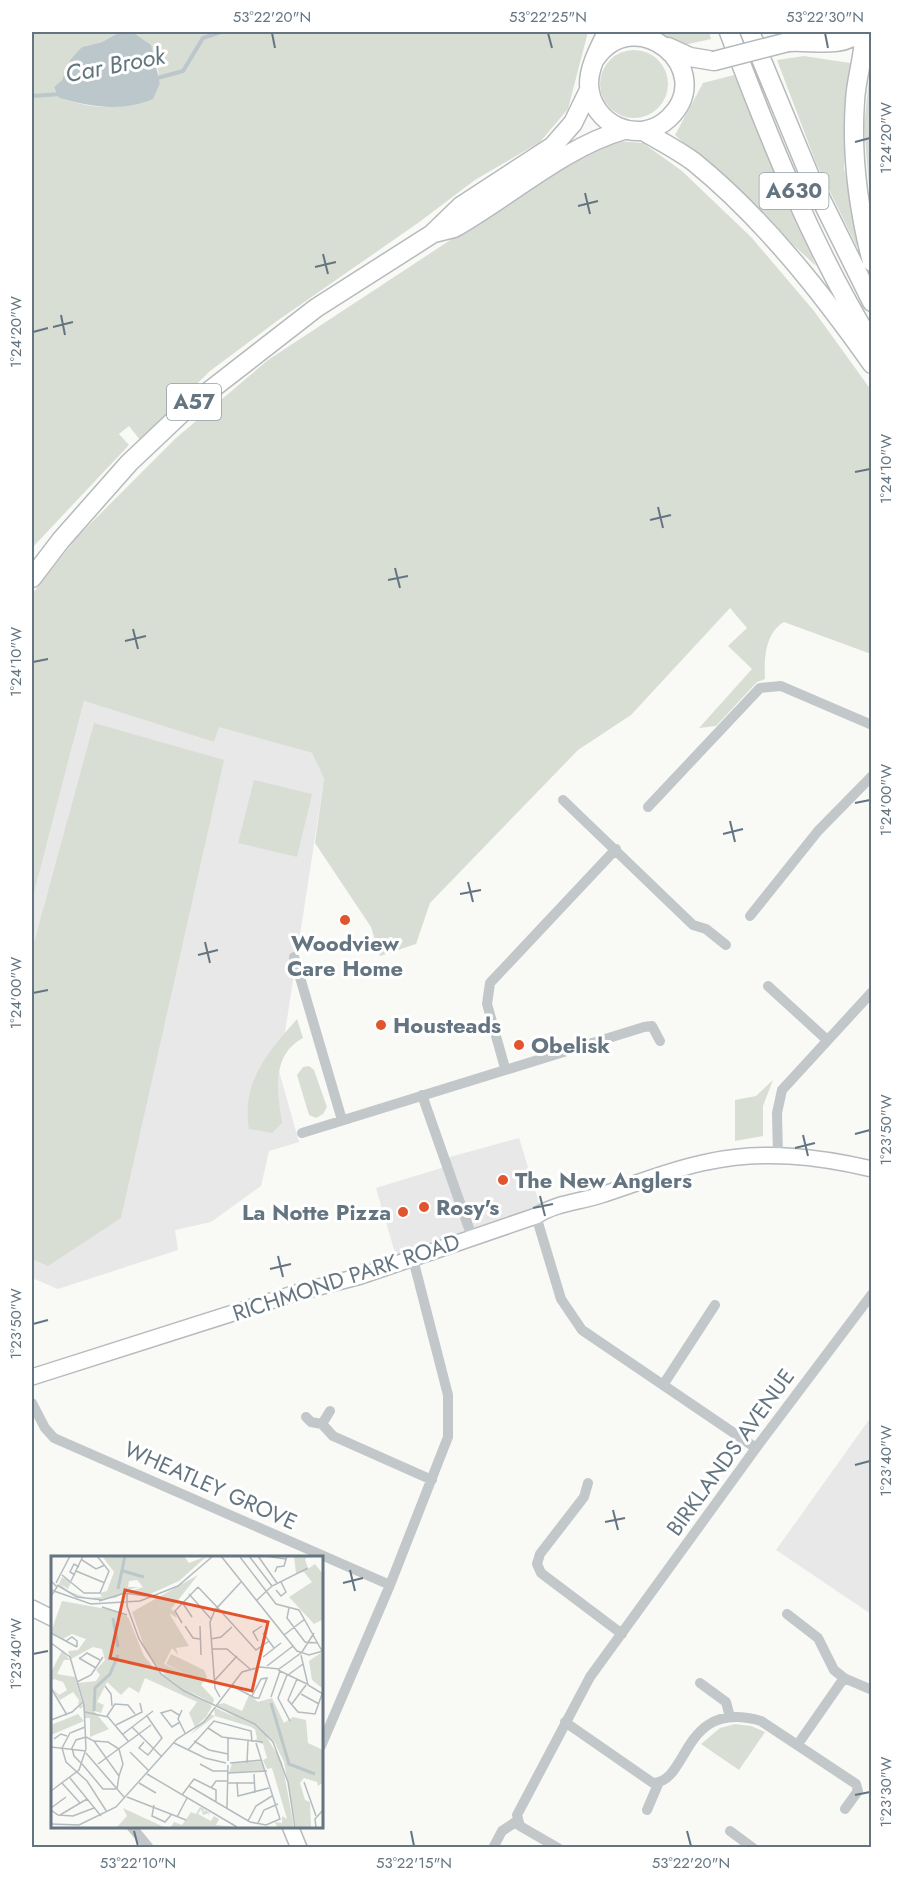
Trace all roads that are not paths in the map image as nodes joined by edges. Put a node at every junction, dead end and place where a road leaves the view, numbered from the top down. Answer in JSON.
{"nodes":[{"id":1,"x":607,"y":32,"type":"edge"},
{"id":2,"x":729,"y":32,"type":"edge"},
{"id":3,"x":750,"y":32,"type":"edge"},
{"id":4,"x":859,"y":32,"type":"edge"},
{"id":5,"x":864,"y":32,"type":"edge"},
{"id":6,"x":793,"y":37,"type":"edge"},
{"id":7,"x":666,"y":46,"type":"junction"},
{"id":8,"x":595,"y":59,"type":"junction"},
{"id":9,"x":714,"y":61,"type":"junction"},
{"id":10,"x":683,"y":82,"type":"junction"},
{"id":11,"x":589,"y":90,"type":"junction"},
{"id":12,"x":624,"y":130,"type":"junction"},
{"id":13,"x":643,"y":131,"type":"junction"},
{"id":14,"x":432,"y":234,"type":"junction"},
{"id":15,"x":872,"y":262,"type":"edge"},
{"id":16,"x":872,"y":302,"type":"edge"},
{"id":17,"x":872,"y":344,"type":"edge"},
{"id":18,"x":872,"y":364,"type":"edge"},
{"id":19,"x":32,"y":578,"type":"edge"},
{"id":20,"x":872,"y":724,"type":"edge"},
{"id":21,"x":872,"y":776,"type":"edge"},
{"id":22,"x":563,"y":800,"type":"dead end"},
{"id":23,"x":648,"y":807,"type":"dead end"},
{"id":24,"x":616,"y":849,"type":"junction"},
{"id":25,"x":750,"y":916,"type":"dead end"},
{"id":26,"x":726,"y":945,"type":"dead end"},
{"id":27,"x":294,"y":957,"type":"dead end"},
{"id":28,"x":768,"y":986,"type":"dead end"},
{"id":29,"x":872,"y":992,"type":"edge"},
{"id":30,"x":826,"y":1039,"type":"junction"},
{"id":31,"x":660,"y":1041,"type":"dead end"},
{"id":32,"x":505,"y":1068,"type":"junction"},
{"id":33,"x":422,"y":1095,"type":"junction"},
{"id":34,"x":342,"y":1120,"type":"junction"},
{"id":35,"x":302,"y":1133,"type":"dead end"},
{"id":36,"x":778,"y":1156,"type":"junction"},
{"id":37,"x":872,"y":1169,"type":"edge"},
{"id":38,"x":536,"y":1216,"type":"junction"},
{"id":39,"x":472,"y":1237,"type":"junction"},
{"id":40,"x":413,"y":1258,"type":"junction"},
{"id":41,"x":872,"y":1294,"type":"edge"},
{"id":42,"x":715,"y":1305,"type":"dead end"},
{"id":43,"x":32,"y":1377,"type":"edge"},
{"id":44,"x":663,"y":1385,"type":"junction"},
{"id":45,"x":32,"y":1402,"type":"edge"},
{"id":46,"x":330,"y":1411,"type":"dead end"},
{"id":47,"x":306,"y":1417,"type":"dead end"},
{"id":48,"x":322,"y":1424,"type":"junction"},
{"id":49,"x":756,"y":1448,"type":"junction"},
{"id":50,"x":432,"y":1480,"type":"junction"},
{"id":51,"x":588,"y":1483,"type":"dead end"},
{"id":52,"x":390,"y":1585,"type":"junction"},
{"id":53,"x":32,"y":1608,"type":"edge"},
{"id":54,"x":787,"y":1614,"type":"dead end"},
{"id":55,"x":51,"y":1618,"type":"edge"},
{"id":56,"x":622,"y":1634,"type":"junction"},
{"id":57,"x":844,"y":1678,"type":"junction"},
{"id":58,"x":700,"y":1683,"type":"dead end"},
{"id":59,"x":872,"y":1690,"type":"edge"},
{"id":60,"x":730,"y":1717,"type":"junction"},
{"id":61,"x":565,"y":1722,"type":"junction"},
{"id":62,"x":322,"y":1744,"type":"edge"},
{"id":63,"x":798,"y":1744,"type":"junction"},
{"id":64,"x":659,"y":1782,"type":"junction"},
{"id":65,"x":845,"y":1809,"type":"dead end"},
{"id":66,"x":647,"y":1810,"type":"dead end"},
{"id":67,"x":517,"y":1821,"type":"junction"},
{"id":68,"x":132,"y":1828,"type":"edge"},
{"id":69,"x":290,"y":1828,"type":"edge"},
{"id":70,"x":730,"y":1831,"type":"dead end"},
{"id":71,"x":150,"y":1848,"type":"edge"},
{"id":72,"x":298,"y":1848,"type":"edge"},
{"id":73,"x":493,"y":1848,"type":"edge"},
{"id":74,"x":558,"y":1848,"type":"edge"},
{"id":75,"x":753,"y":1848,"type":"edge"}],
"edges":[{"from":1,"to":8,"type":"highway","number":"A57"},
{"from":2,"to":17,"type":"highway","number":"A630"},
{"from":3,"to":16,"type":"highway","number":"A630"},
{"from":4,"to":6,"type":"highway"},
{"from":5,"to":15,"type":"highway"},
{"from":6,"to":9,"type":"highway","bridge":true},
{"from":7,"to":8,"type":"highway"},
{"from":7,"to":9,"type":"highway"},
{"from":7,"to":10,"type":"highway"},
{"from":8,"to":11,"type":"highway","number":"A57"},
{"from":9,"to":10,"type":"highway"},
{"from":10,"to":13,"type":"highway"},
{"from":11,"to":12,"type":"highway"},
{"from":11,"to":14,"type":"highway","number":"A57"},
{"from":12,"to":13,"type":"highway","number":"A57"},
{"from":12,"to":14,"type":"highway","number":"A57"},
{"from":13,"to":18,"type":"highway"},
{"from":14,"to":19,"type":"highway","number":"A57"},
{"from":20,"to":23,"type":"street"},
{"from":21,"to":25,"type":"street"},
{"from":22,"to":24,"type":"street"},
{"from":24,"to":26,"type":"street"},
{"from":24,"to":32,"type":"street"},
{"from":27,"to":34,"type":"street"},
{"from":28,"to":30,"type":"street"},
{"from":29,"to":30,"type":"street"},
{"from":30,"to":36,"type":"street"},
{"from":31,"to":32,"type":"street"},
{"from":32,"to":33,"type":"street"},
{"from":33,"to":34,"type":"street"},
{"from":33,"to":39,"type":"street"},
{"from":34,"to":35,"type":"street"},
{"from":36,"to":37,"type":"street","name":"RICHMOND PARK ROAD"},
{"from":36,"to":38,"type":"street","name":"RICHMOND PARK ROAD"},
{"from":38,"to":39,"type":"street","name":"RICHMOND PARK ROAD"},
{"from":38,"to":44,"type":"street"},
{"from":39,"to":40,"type":"street","name":"RICHMOND PARK ROAD"},
{"from":40,"to":43,"type":"street","name":"RICHMOND PARK ROAD"},
{"from":40,"to":50,"type":"street"},
{"from":41,"to":49,"type":"street","name":"BIRKLANDS AVENUE"},
{"from":42,"to":44,"type":"street"},
{"from":44,"to":49,"type":"street"},
{"from":45,"to":52,"type":"street","name":"WHEATLEY GROVE"},
{"from":46,"to":48,"type":"street"},
{"from":47,"to":48,"type":"street"},
{"from":48,"to":50,"type":"street"},
{"from":49,"to":56,"type":"street","name":"BIRKLANDS AVENUE"},
{"from":50,"to":52,"type":"street"},
{"from":51,"to":56,"type":"street"},
{"from":52,"to":62,"type":"street"},
{"from":53,"to":55,"type":"street"},
{"from":54,"to":57,"type":"street"},
{"from":56,"to":61,"type":"street","name":"BIRKLANDS AVENUE"},
{"from":57,"to":59,"type":"street"},
{"from":57,"to":63,"type":"street"},
{"from":58,"to":60,"type":"street"},
{"from":60,"to":63,"type":"street"},
{"from":60,"to":64,"type":"street"},
{"from":61,"to":64,"type":"street"},
{"from":61,"to":67,"type":"street","name":"BIRKLANDS AVENUE"},
{"from":63,"to":65,"type":"street"},
{"from":64,"to":66,"type":"street"},
{"from":67,"to":73,"type":"street"},
{"from":67,"to":74,"type":"street"},
{"from":68,"to":71,"type":"street"},
{"from":69,"to":72,"type":"street"},
{"from":70,"to":75,"type":"street"}]}
